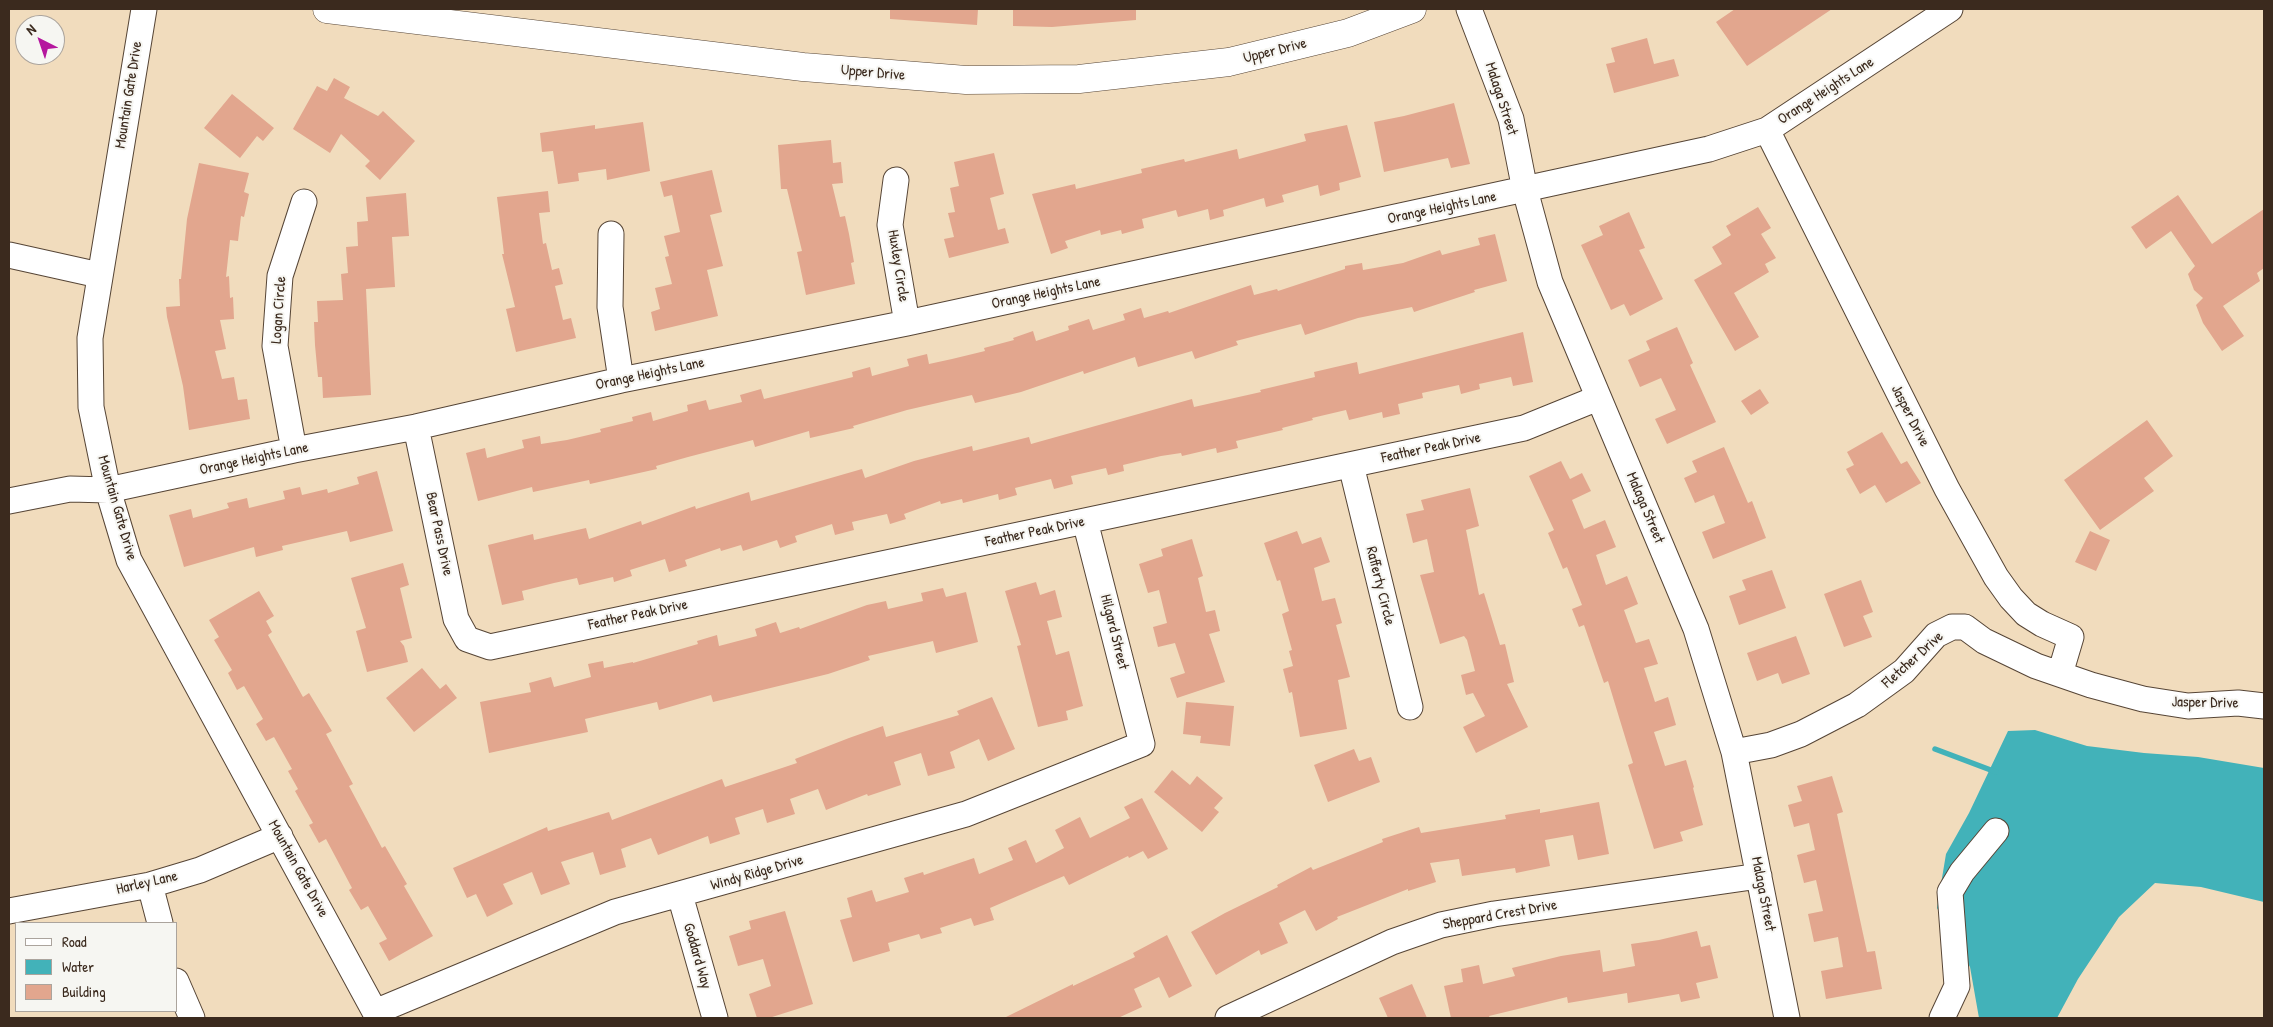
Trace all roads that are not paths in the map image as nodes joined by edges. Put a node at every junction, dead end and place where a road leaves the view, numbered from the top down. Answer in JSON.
{"nodes":[{"id":1,"x":144,"y":9,"type":"edge"},
{"id":2,"x":328,"y":9,"type":"edge"},
{"id":3,"x":1412,"y":9,"type":"edge"},
{"id":4,"x":1469,"y":9,"type":"edge"},
{"id":5,"x":1950,"y":9,"type":"edge"},
{"id":6,"x":1767,"y":130,"type":"junction"},
{"id":7,"x":896,"y":180,"type":"dead end"},
{"id":8,"x":1525,"y":190,"type":"junction"},
{"id":9,"x":304,"y":202,"type":"dead end"},
{"id":10,"x":611,"y":234,"type":"dead end"},
{"id":11,"x":9,"y":255,"type":"edge"},
{"id":12,"x":99,"y":275,"type":"junction"},
{"id":13,"x":907,"y":323,"type":"junction"},
{"id":14,"x":621,"y":380,"type":"junction"},
{"id":15,"x":1598,"y":398,"type":"junction"},
{"id":16,"x":416,"y":427,"type":"junction"},
{"id":17,"x":294,"y":450,"type":"junction"},
{"id":18,"x":1351,"y":465,"type":"junction"},
{"id":19,"x":108,"y":490,"type":"junction"},
{"id":20,"x":9,"y":502,"type":"edge"},
{"id":21,"x":1086,"y":521,"type":"junction"},
{"id":22,"x":467,"y":638,"type":"joint"},
{"id":23,"x":2036,"y":666,"type":"joint"},
{"id":24,"x":2060,"y":674,"type":"junction"},
{"id":25,"x":2264,"y":706,"type":"edge"},
{"id":26,"x":1410,"y":707,"type":"dead end"},
{"id":27,"x":1142,"y":744,"type":"joint"},
{"id":28,"x":1734,"y":752,"type":"junction"},
{"id":29,"x":1996,"y":831,"type":"dead end"},
{"id":30,"x":280,"y":836,"type":"junction"},
{"id":31,"x":1759,"y":876,"type":"junction"},
{"id":32,"x":150,"y":885,"type":"junction"},
{"id":33,"x":680,"y":895,"type":"junction"},
{"id":34,"x":9,"y":911,"type":"edge"},
{"id":35,"x":160,"y":922,"type":"edge"},
{"id":36,"x":178,"y":986,"type":"edge"},
{"id":37,"x":375,"y":1012,"type":"joint"},
{"id":38,"x":192,"y":1018,"type":"edge"},
{"id":39,"x":715,"y":1018,"type":"edge"},
{"id":40,"x":1228,"y":1018,"type":"edge"},
{"id":41,"x":1787,"y":1018,"type":"edge"},
{"id":42,"x":1942,"y":1018,"type":"edge"}],
"edges":[{"from":1,"to":12,"type":"street","name":"Mountain Gate Drive"},
{"from":2,"to":3,"type":"main road","name":"Upper Drive"},
{"from":4,"to":8,"type":"street","name":"Malaga Street"},
{"from":5,"to":6,"type":"street","name":"Orange Heights Lane"},
{"from":6,"to":8,"type":"street","name":"Orange Heights Lane"},
{"from":6,"to":24,"type":"street","name":"Jasper Drive"},
{"from":7,"to":13,"type":"street","name":"Huxley Circle"},
{"from":8,"to":13,"type":"street","name":"Orange Heights Lane"},
{"from":8,"to":15,"type":"street","name":"Malaga Street"},
{"from":9,"to":17,"type":"street","name":"Logan Circle"},
{"from":10,"to":14,"type":"street"},
{"from":11,"to":12,"type":"street"},
{"from":12,"to":19,"type":"street","name":"Mountain Gate Drive"},
{"from":13,"to":14,"type":"street","name":"Orange Heights Lane"},
{"from":14,"to":16,"type":"street","name":"Orange Heights Lane"},
{"from":15,"to":18,"type":"street","name":"Feather Peak Drive"},
{"from":15,"to":28,"type":"street","name":"Malaga Street"},
{"from":16,"to":17,"type":"street","name":"Orange Heights Lane"},
{"from":16,"to":22,"type":"street","name":"Bear Pass Drive"},
{"from":17,"to":19,"type":"street","name":"Orange Heights Lane"},
{"from":18,"to":21,"type":"street","name":"Feather Peak Drive"},
{"from":18,"to":26,"type":"street","name":"Rafferty Circle"},
{"from":19,"to":20,"type":"street","name":"Orange Heights Lane"},
{"from":19,"to":30,"type":"street","name":"Mountain Gate Drive"},
{"from":21,"to":22,"type":"street","name":"Feather Peak Drive"},
{"from":21,"to":27,"type":"street","name":"Hilgard Street"},
{"from":23,"to":24,"type":"street","name":"Jasper Drive"},
{"from":23,"to":28,"type":"street","name":"Fletcher Drive"},
{"from":24,"to":25,"type":"street","name":"Jasper Drive"},
{"from":27,"to":33,"type":"street","name":"Windy Ridge Drive"},
{"from":28,"to":31,"type":"street","name":"Malaga Street"},
{"from":29,"to":42,"type":"street"},
{"from":30,"to":32,"type":"street","name":"Harley Lane"},
{"from":30,"to":37,"type":"street","name":"Mountain Gate Drive"},
{"from":31,"to":40,"type":"street","name":"Sheppard Crest Drive"},
{"from":31,"to":41,"type":"street","name":"Malaga Street"},
{"from":32,"to":34,"type":"street","name":"Harley Lane"},
{"from":32,"to":35,"type":"street"},
{"from":33,"to":37,"type":"street","name":"Windy Ridge Drive"},
{"from":33,"to":39,"type":"street","name":"Goddard Way"},
{"from":36,"to":38,"type":"street"}]}
